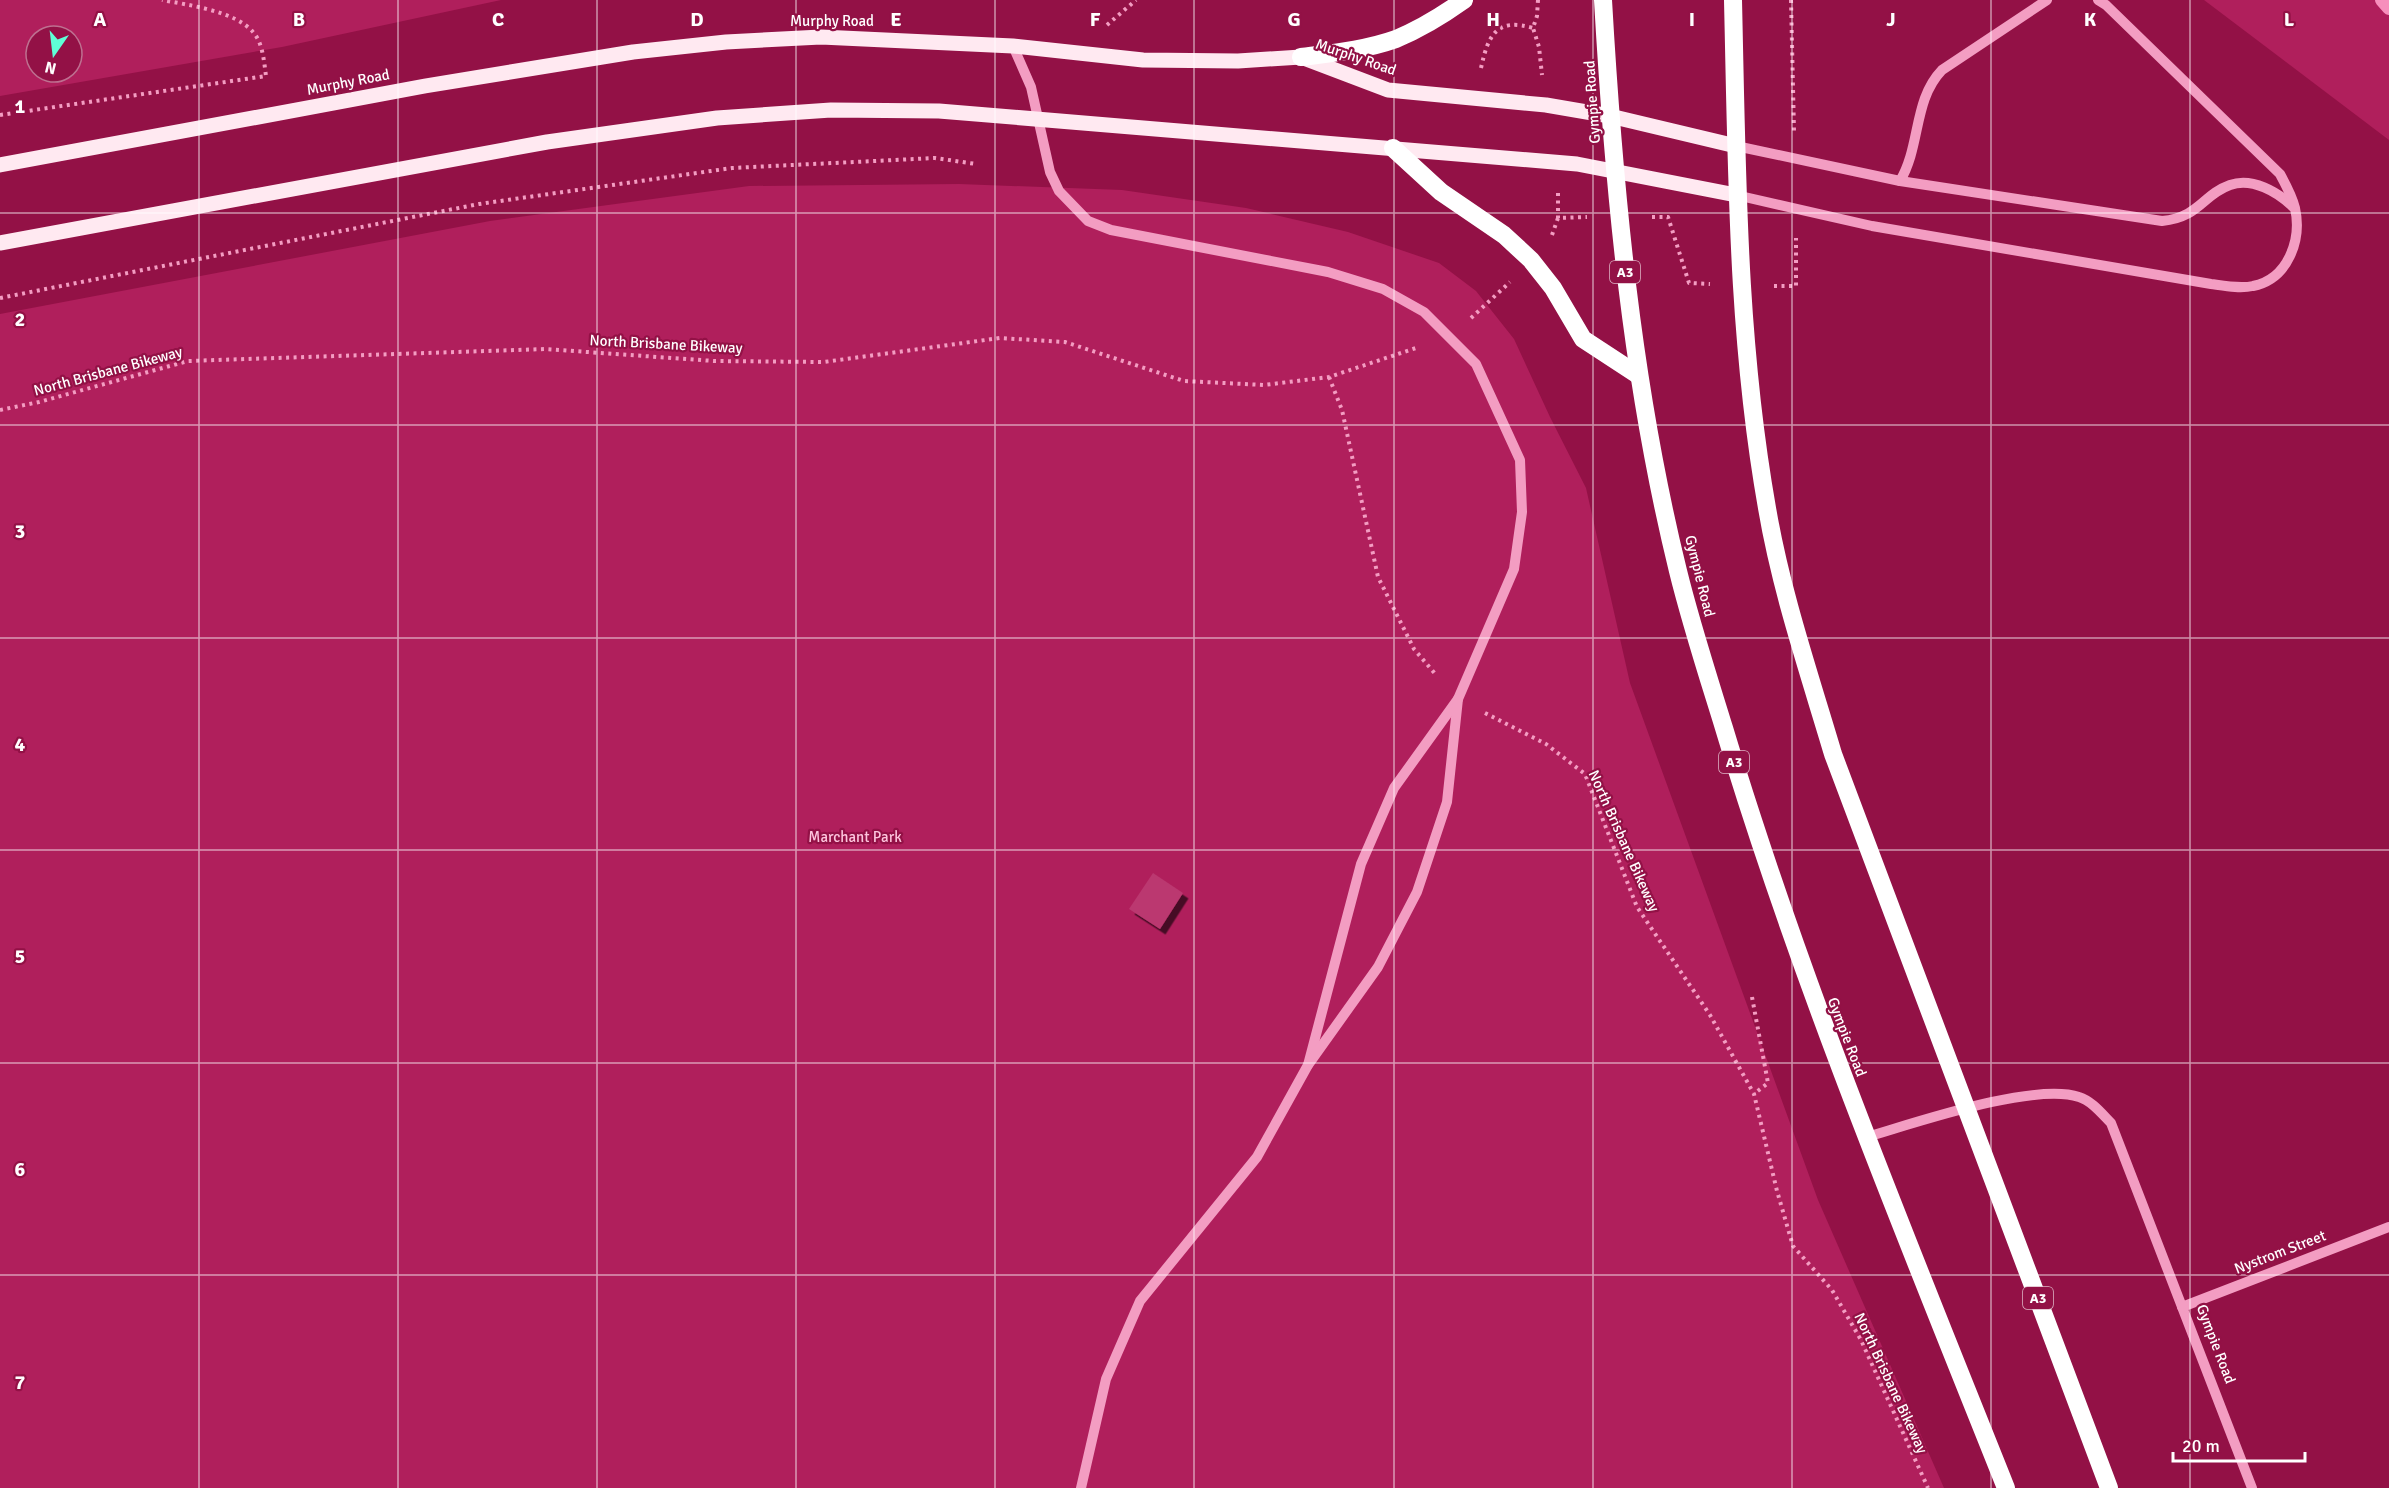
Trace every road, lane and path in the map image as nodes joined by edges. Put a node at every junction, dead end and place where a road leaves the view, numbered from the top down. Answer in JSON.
{"nodes":[{"id":1,"x":162,"y":0,"type":"edge"},
{"id":2,"x":1464,"y":0,"type":"edge"},
{"id":3,"x":1538,"y":0,"type":"edge"},
{"id":4,"x":1603,"y":0,"type":"edge"},
{"id":5,"x":1733,"y":0,"type":"edge"},
{"id":6,"x":1791,"y":0,"type":"edge"},
{"id":7,"x":2048,"y":0,"type":"edge"},
{"id":8,"x":2098,"y":0,"type":"edge"},
{"id":9,"x":1533,"y":28,"type":"junction"},
{"id":10,"x":1013,"y":46,"type":"junction"},
{"id":11,"x":1300,"y":57,"type":"junction"},
{"id":12,"x":1541,"y":71,"type":"dead end"},
{"id":13,"x":1475,"y":98,"type":"junction"},
{"id":14,"x":0,"y":115,"type":"edge"},
{"id":15,"x":1610,"y":116,"type":"junction"},
{"id":16,"x":1039,"y":118,"type":"junction"},
{"id":17,"x":1794,"y":119,"type":"dead end"},
{"id":18,"x":1736,"y":146,"type":"junction"},
{"id":19,"x":1393,"y":148,"type":"junction"},
{"id":20,"x":976,"y":164,"type":"dead end"},
{"id":21,"x":0,"y":165,"type":"edge"},
{"id":22,"x":1615,"y":170,"type":"junction"},
{"id":23,"x":1900,"y":181,"type":"junction"},
{"id":24,"x":1558,"y":194,"type":"dead end"},
{"id":25,"x":1736,"y":195,"type":"junction"},
{"id":26,"x":2295,"y":209,"type":"junction"},
{"id":27,"x":1657,"y":217,"type":"dead end"},
{"id":28,"x":1578,"y":218,"type":"dead end"},
{"id":29,"x":0,"y":243,"type":"edge"},
{"id":30,"x":1796,"y":249,"type":"dead end"},
{"id":31,"x":1516,"y":276,"type":"dead end"},
{"id":32,"x":1707,"y":284,"type":"dead end"},
{"id":33,"x":1779,"y":286,"type":"dead end"},
{"id":34,"x":0,"y":298,"type":"edge"},
{"id":35,"x":1451,"y":337,"type":"junction"},
{"id":36,"x":1638,"y":375,"type":"junction"},
{"id":37,"x":1329,"y":376,"type":"junction"},
{"id":38,"x":0,"y":410,"type":"edge"},
{"id":39,"x":1458,"y":699,"type":"junction"},
{"id":40,"x":1752,"y":996,"type":"dead end"},
{"id":41,"x":1308,"y":1065,"type":"junction"},
{"id":42,"x":1754,"y":1094,"type":"junction"},
{"id":43,"x":1966,"y":1108,"type":"junction"},
{"id":44,"x":1867,"y":1137,"type":"junction"},
{"id":45,"x":2389,"y":1227,"type":"edge"},
{"id":46,"x":2182,"y":1307,"type":"junction"},
{"id":47,"x":1081,"y":1488,"type":"edge"},
{"id":48,"x":1928,"y":1488,"type":"edge"},
{"id":49,"x":2006,"y":1488,"type":"edge"},
{"id":50,"x":2109,"y":1488,"type":"edge"},
{"id":51,"x":2252,"y":1488,"type":"edge"}],
"edges":[{"from":1,"to":14,"type":"path"},
{"from":2,"to":11,"type":"highway"},
{"from":3,"to":9,"type":"path"},
{"from":4,"to":15,"type":"highway","name":"Gympie Road","number":"A3"},
{"from":5,"to":18,"type":"highway","number":"A3"},
{"from":6,"to":17,"type":"path"},
{"from":7,"to":23,"type":"street"},
{"from":8,"to":26,"type":"street"},
{"from":9,"to":12,"type":"path"},
{"from":9,"to":13,"type":"path"},
{"from":10,"to":11,"type":"main road","name":"Murphy Road"},
{"from":10,"to":16,"type":"street"},
{"from":10,"to":21,"type":"main road","name":"Murphy Road"},
{"from":11,"to":13,"type":"main road","name":"Murphy Road"},
{"from":13,"to":15,"type":"main road","name":"Murphy Road"},
{"from":15,"to":18,"type":"main road","name":"Murphy Road"},
{"from":15,"to":22,"type":"highway","name":"Gympie Road","number":"A3"},
{"from":16,"to":19,"type":"main road"},
{"from":16,"to":29,"type":"main road"},
{"from":16,"to":35,"type":"street"},
{"from":18,"to":23,"type":"street"},
{"from":18,"to":25,"type":"highway","number":"A3"},
{"from":19,"to":22,"type":"main road"},
{"from":19,"to":36,"type":"highway"},
{"from":20,"to":34,"type":"path"},
{"from":22,"to":25,"type":"main road"},
{"from":22,"to":36,"type":"highway","name":"Gympie Road","number":"A3"},
{"from":23,"to":26,"type":"street"},
{"from":24,"to":28,"type":"path"},
{"from":25,"to":26,"type":"street"},
{"from":25,"to":43,"type":"highway","number":"A3"},
{"from":27,"to":32,"type":"path"},
{"from":30,"to":33,"type":"path"},
{"from":31,"to":35,"type":"path"},
{"from":35,"to":37,"type":"path","name":"North Brisbane Bikeway"},
{"from":35,"to":39,"type":"street"},
{"from":36,"to":44,"type":"highway","name":"Gympie Road","number":"A3"},
{"from":37,"to":38,"type":"path","name":"North Brisbane Bikeway"},
{"from":37,"to":39,"type":"path","name":"North Brisbane Bikeway"},
{"from":39,"to":41,"type":"street"},
{"from":39,"to":41,"type":"street"},
{"from":39,"to":42,"type":"path","name":"North Brisbane Bikeway"},
{"from":40,"to":42,"type":"path"},
{"from":41,"to":47,"type":"street"},
{"from":42,"to":48,"type":"path","name":"North Brisbane Bikeway"},
{"from":43,"to":44,"type":"street","name":"Gympie Road"},
{"from":43,"to":46,"type":"street","name":"Gympie Road"},
{"from":43,"to":50,"type":"highway","number":"A3"},
{"from":44,"to":49,"type":"highway","name":"Gympie Road","number":"A3"},
{"from":45,"to":46,"type":"street","name":"Nystrom Street"},
{"from":46,"to":51,"type":"street","name":"Gympie Road"}]}
